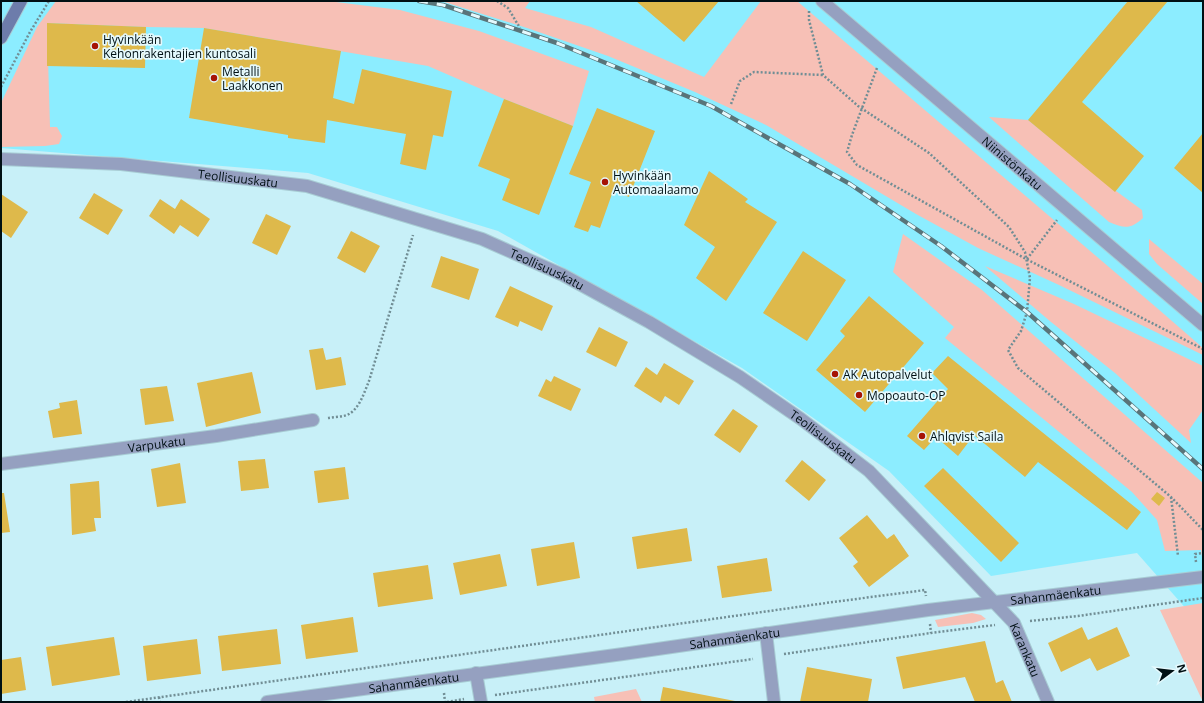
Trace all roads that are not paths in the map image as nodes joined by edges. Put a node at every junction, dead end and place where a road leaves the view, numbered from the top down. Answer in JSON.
{"nodes":[{"id":1,"x":21,"y":1,"type":"edge"},
{"id":2,"x":822,"y":1,"type":"edge"},
{"id":3,"x":1,"y":38,"type":"edge"},
{"id":4,"x":1,"y":159,"type":"edge"},
{"id":5,"x":1203,"y":325,"type":"edge"},
{"id":6,"x":313,"y":420,"type":"road end"},
{"id":7,"x":1,"y":464,"type":"edge"},
{"id":8,"x":1203,"y":576,"type":"edge"},
{"id":9,"x":994,"y":602,"type":"junction"},
{"id":10,"x":766,"y":633,"type":"junction"},
{"id":11,"x":476,"y":673,"type":"junction"},
{"id":12,"x":480,"y":700,"type":"edge"},
{"id":13,"x":267,"y":702,"type":"edge"},
{"id":14,"x":774,"y":702,"type":"edge"},
{"id":15,"x":1048,"y":702,"type":"edge"}],
"edges":[{"from":1,"to":3,"type":"main road"},
{"from":2,"to":5,"type":"street","name":"Niinistönkatu"},
{"from":4,"to":9,"type":"street","name":"Teollisuuskatu"},
{"from":6,"to":7,"type":"street","name":"Varpukatu"},
{"from":8,"to":9,"type":"street","name":"Sahanmäenkatu"},
{"from":9,"to":10,"type":"street","name":"Sahanmäenkatu"},
{"from":9,"to":15,"type":"street","name":"Karankatu"},
{"from":10,"to":11,"type":"street","name":"Sahanmäenkatu"},
{"from":10,"to":14,"type":"street"},
{"from":11,"to":12,"type":"street"},
{"from":11,"to":13,"type":"street","name":"Sahanmäenkatu"}]}
